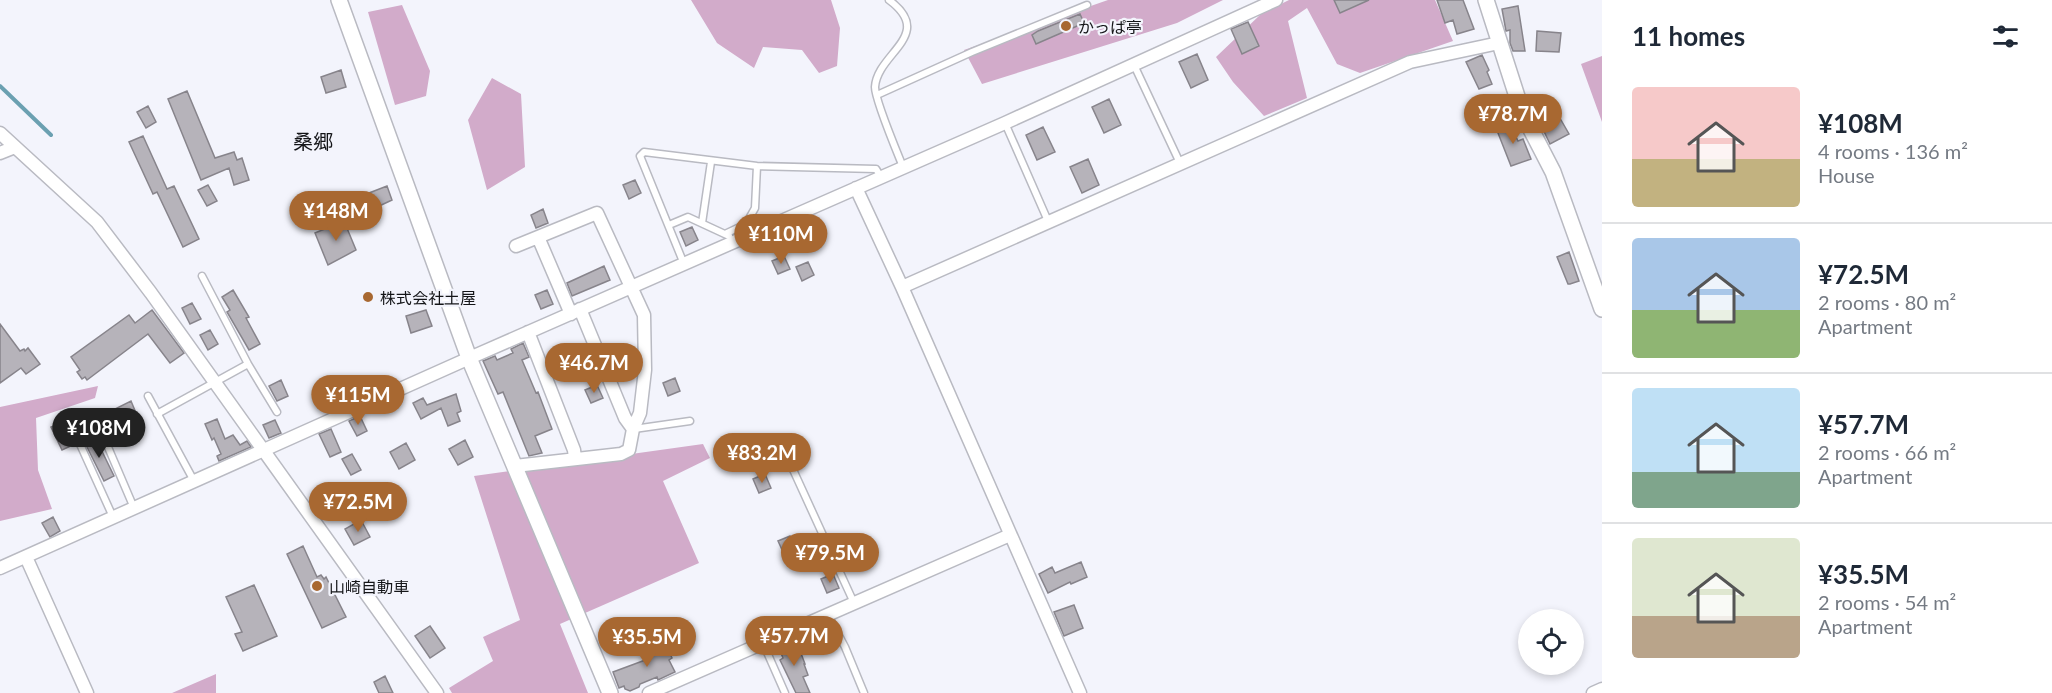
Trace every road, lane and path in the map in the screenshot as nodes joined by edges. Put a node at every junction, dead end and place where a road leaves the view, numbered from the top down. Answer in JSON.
{"nodes":[{"id":1,"x":339,"y":0,"type":"edge"},
{"id":2,"x":889,"y":0,"type":"edge"},
{"id":3,"x":1276,"y":0,"type":"edge"},
{"id":4,"x":1486,"y":0,"type":"edge"},
{"id":5,"x":1087,"y":6,"type":"dead end"},
{"id":6,"x":1499,"y":42,"type":"junction"},
{"id":7,"x":1134,"y":65,"type":"junction"},
{"id":8,"x":877,"y":95,"type":"junction"},
{"id":9,"x":1005,"y":123,"type":"junction"},
{"id":10,"x":0,"y":133,"type":"edge"},
{"id":11,"x":15,"y":147,"type":"junction"},
{"id":12,"x":0,"y":153,"type":"edge"},
{"id":13,"x":711,"y":162,"type":"junction"},
{"id":14,"x":1180,"y":163,"type":"junction"},
{"id":15,"x":757,"y":166,"type":"junction"},
{"id":16,"x":903,"y":167,"type":"junction"},
{"id":17,"x":882,"y":177,"type":"junction"},
{"id":18,"x":856,"y":188,"type":"junction"},
{"id":19,"x":1048,"y":221,"type":"junction"},
{"id":20,"x":702,"y":223,"type":"junction"},
{"id":21,"x":669,"y":225,"type":"junction"},
{"id":22,"x":725,"y":234,"type":"junction"},
{"id":23,"x":538,"y":237,"type":"junction"},
{"id":24,"x":737,"y":240,"type":"junction"},
{"id":25,"x":516,"y":246,"type":"dead end"},
{"id":26,"x":684,"y":264,"type":"junction"},
{"id":27,"x":202,"y":276,"type":"dead end"},
{"id":28,"x":631,"y":287,"type":"junction"},
{"id":29,"x":902,"y":287,"type":"junction"},
{"id":30,"x":1602,"y":309,"type":"edge"},
{"id":31,"x":576,"y":311,"type":"junction"},
{"id":32,"x":528,"y":332,"type":"junction"},
{"id":33,"x":469,"y":358,"type":"junction"},
{"id":34,"x":248,"y":364,"type":"junction"},
{"id":35,"x":215,"y":383,"type":"junction"},
{"id":36,"x":148,"y":396,"type":"dead end"},
{"id":37,"x":277,"y":412,"type":"dead end"},
{"id":38,"x":158,"y":414,"type":"junction"},
{"id":39,"x":96,"y":419,"type":"dead end"},
{"id":40,"x":690,"y":421,"type":"dead end"},
{"id":41,"x":633,"y":429,"type":"junction"},
{"id":42,"x":74,"y":432,"type":"dead end"},
{"id":43,"x":263,"y":450,"type":"junction"},
{"id":44,"x":574,"y":459,"type":"junction"},
{"id":45,"x":790,"y":463,"type":"dead end"},
{"id":46,"x":515,"y":466,"type":"junction"},
{"id":47,"x":194,"y":482,"type":"junction"},
{"id":48,"x":134,"y":508,"type":"junction"},
{"id":49,"x":113,"y":518,"type":"junction"},
{"id":50,"x":1010,"y":535,"type":"junction"},
{"id":51,"x":26,"y":557,"type":"junction"},
{"id":52,"x":0,"y":568,"type":"edge"},
{"id":53,"x":854,"y":603,"type":"junction"},
{"id":54,"x":828,"y":615,"type":"junction"},
{"id":55,"x":763,"y":643,"type":"junction"},
{"id":56,"x":1602,"y":689,"type":"edge"},
{"id":57,"x":87,"y":693,"type":"edge"},
{"id":58,"x":437,"y":693,"type":"edge"},
{"id":59,"x":610,"y":693,"type":"edge"},
{"id":60,"x":649,"y":693,"type":"edge"},
{"id":61,"x":785,"y":693,"type":"edge"},
{"id":62,"x":864,"y":693,"type":"edge"},
{"id":63,"x":1080,"y":693,"type":"edge"},
{"id":64,"x":1593,"y":693,"type":"edge"}],
"edges":[{"from":1,"to":33,"type":"street"},
{"from":2,"to":8,"type":"lane"},
{"from":3,"to":7,"type":"street"},
{"from":4,"to":6,"type":"street"},
{"from":5,"to":8,"type":"lane"},
{"from":6,"to":14,"type":"street"},
{"from":6,"to":30,"type":"street"},
{"from":7,"to":9,"type":"street"},
{"from":7,"to":14,"type":"lane"},
{"from":8,"to":16,"type":"lane"},
{"from":9,"to":16,"type":"street"},
{"from":9,"to":19,"type":"lane"},
{"from":10,"to":11,"type":"street"},
{"from":11,"to":12,"type":"street"},
{"from":11,"to":35,"type":"street"},
{"from":13,"to":15,"type":"lane"},
{"from":13,"to":20,"type":"lane"},
{"from":13,"to":21,"type":"lane"},
{"from":14,"to":19,"type":"street"},
{"from":15,"to":17,"type":"lane"},
{"from":15,"to":22,"type":"lane"},
{"from":16,"to":17,"type":"street"},
{"from":17,"to":18,"type":"street"},
{"from":18,"to":24,"type":"street"},
{"from":18,"to":29,"type":"street"},
{"from":19,"to":29,"type":"street"},
{"from":20,"to":21,"type":"lane"},
{"from":20,"to":22,"type":"lane"},
{"from":21,"to":26,"type":"lane"},
{"from":22,"to":24,"type":"lane"},
{"from":23,"to":25,"type":"street"},
{"from":23,"to":28,"type":"street"},
{"from":23,"to":31,"type":"street"},
{"from":24,"to":26,"type":"street"},
{"from":26,"to":28,"type":"street"},
{"from":27,"to":34,"type":"lane"},
{"from":28,"to":31,"type":"street"},
{"from":28,"to":41,"type":"street"},
{"from":29,"to":50,"type":"street"},
{"from":31,"to":32,"type":"street"},
{"from":31,"to":41,"type":"street"},
{"from":32,"to":33,"type":"street"},
{"from":32,"to":44,"type":"street"},
{"from":33,"to":43,"type":"street"},
{"from":33,"to":46,"type":"street"},
{"from":34,"to":35,"type":"lane"},
{"from":34,"to":37,"type":"lane"},
{"from":35,"to":38,"type":"lane"},
{"from":35,"to":43,"type":"street"},
{"from":36,"to":38,"type":"lane"},
{"from":38,"to":47,"type":"lane"},
{"from":39,"to":48,"type":"lane"},
{"from":40,"to":41,"type":"lane"},
{"from":41,"to":44,"type":"street"},
{"from":42,"to":49,"type":"lane"},
{"from":43,"to":47,"type":"street"},
{"from":43,"to":58,"type":"street"},
{"from":44,"to":46,"type":"street"},
{"from":45,"to":53,"type":"lane"},
{"from":46,"to":59,"type":"street"},
{"from":47,"to":48,"type":"street"},
{"from":48,"to":49,"type":"street"},
{"from":49,"to":51,"type":"street"},
{"from":50,"to":53,"type":"street"},
{"from":50,"to":63,"type":"street"},
{"from":51,"to":52,"type":"street"},
{"from":51,"to":57,"type":"street"},
{"from":53,"to":54,"type":"street"},
{"from":54,"to":55,"type":"street"},
{"from":54,"to":62,"type":"lane"},
{"from":55,"to":60,"type":"street"},
{"from":55,"to":61,"type":"lane"},
{"from":56,"to":64,"type":"street"}]}
